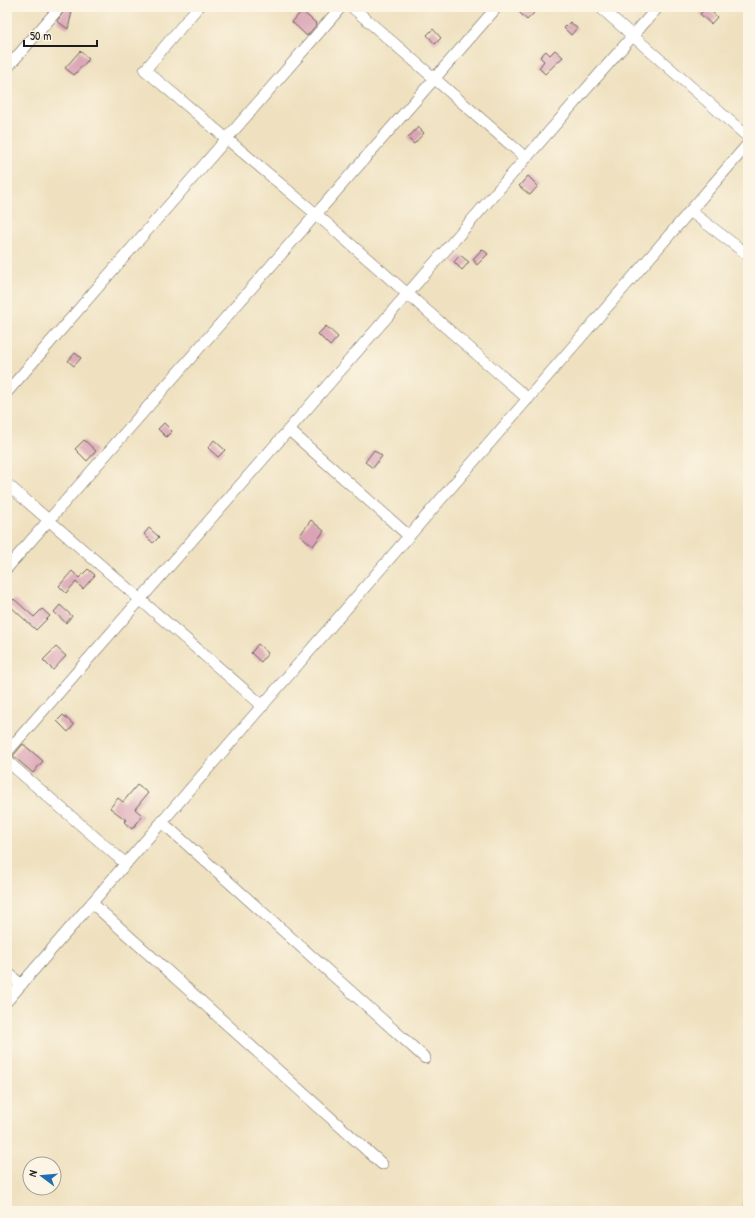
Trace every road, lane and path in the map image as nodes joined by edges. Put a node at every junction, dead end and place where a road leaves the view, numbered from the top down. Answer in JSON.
{"nodes":[{"id":1,"x":60,"y":7,"type":"edge"},
{"id":2,"x":198,"y":7,"type":"edge"},
{"id":3,"x":341,"y":7,"type":"edge"},
{"id":4,"x":352,"y":7,"type":"edge"},
{"id":5,"x":497,"y":7,"type":"edge"},
{"id":6,"x":600,"y":7,"type":"edge"},
{"id":7,"x":658,"y":7,"type":"edge"},
{"id":8,"x":633,"y":36,"type":"junction"},
{"id":9,"x":7,"y":68,"type":"edge"},
{"id":10,"x":434,"y":78,"type":"junction"},
{"id":11,"x":748,"y":137,"type":"edge"},
{"id":12,"x":227,"y":139,"type":"junction"},
{"id":13,"x":748,"y":144,"type":"edge"},
{"id":14,"x":526,"y":158,"type":"junction"},
{"id":15,"x":690,"y":211,"type":"junction"},
{"id":16,"x":316,"y":214,"type":"junction"},
{"id":17,"x":748,"y":255,"type":"edge"},
{"id":18,"x":408,"y":294,"type":"junction"},
{"id":19,"x":7,"y":392,"type":"edge"},
{"id":20,"x":528,"y":399,"type":"junction"},
{"id":21,"x":289,"y":430,"type":"junction"},
{"id":22,"x":7,"y":484,"type":"edge"},
{"id":23,"x":49,"y":519,"type":"junction"},
{"id":24,"x":409,"y":536,"type":"junction"},
{"id":25,"x":7,"y":568,"type":"edge"},
{"id":26,"x":141,"y":599,"type":"junction"},
{"id":27,"x":262,"y":706,"type":"junction"},
{"id":28,"x":7,"y":752,"type":"edge"},
{"id":29,"x":7,"y":761,"type":"edge"},
{"id":30,"x":162,"y":822,"type":"junction"},
{"id":31,"x":126,"y":864,"type":"junction"},
{"id":32,"x":92,"y":903,"type":"junction"},
{"id":33,"x":7,"y":972,"type":"edge"},
{"id":34,"x":21,"y":985,"type":"junction"},
{"id":35,"x":7,"y":1001,"type":"edge"},
{"id":36,"x":425,"y":1058,"type":"dead end"},
{"id":37,"x":382,"y":1164,"type":"dead end"}],
"edges":[{"from":1,"to":9,"type":"street"},
{"from":2,"to":12,"type":"street"},
{"from":3,"to":12,"type":"street"},
{"from":4,"to":10,"type":"street"},
{"from":5,"to":10,"type":"street"},
{"from":6,"to":8,"type":"street"},
{"from":7,"to":8,"type":"street"},
{"from":8,"to":11,"type":"street"},
{"from":8,"to":14,"type":"street"},
{"from":10,"to":14,"type":"street"},
{"from":10,"to":16,"type":"street"},
{"from":12,"to":16,"type":"street"},
{"from":12,"to":19,"type":"street"},
{"from":13,"to":15,"type":"street"},
{"from":14,"to":18,"type":"street"},
{"from":15,"to":17,"type":"street"},
{"from":15,"to":20,"type":"street"},
{"from":16,"to":18,"type":"street"},
{"from":16,"to":23,"type":"street"},
{"from":18,"to":20,"type":"street"},
{"from":18,"to":21,"type":"street"},
{"from":20,"to":24,"type":"street"},
{"from":21,"to":24,"type":"street"},
{"from":21,"to":26,"type":"street"},
{"from":22,"to":23,"type":"street"},
{"from":23,"to":25,"type":"street"},
{"from":23,"to":26,"type":"street"},
{"from":24,"to":27,"type":"street"},
{"from":26,"to":27,"type":"street"},
{"from":26,"to":28,"type":"street"},
{"from":27,"to":30,"type":"street"},
{"from":29,"to":31,"type":"street"},
{"from":30,"to":31,"type":"street"},
{"from":30,"to":36,"type":"street"},
{"from":31,"to":32,"type":"street"},
{"from":32,"to":34,"type":"street"},
{"from":32,"to":37,"type":"street"},
{"from":33,"to":34,"type":"street"},
{"from":34,"to":35,"type":"street"}]}
